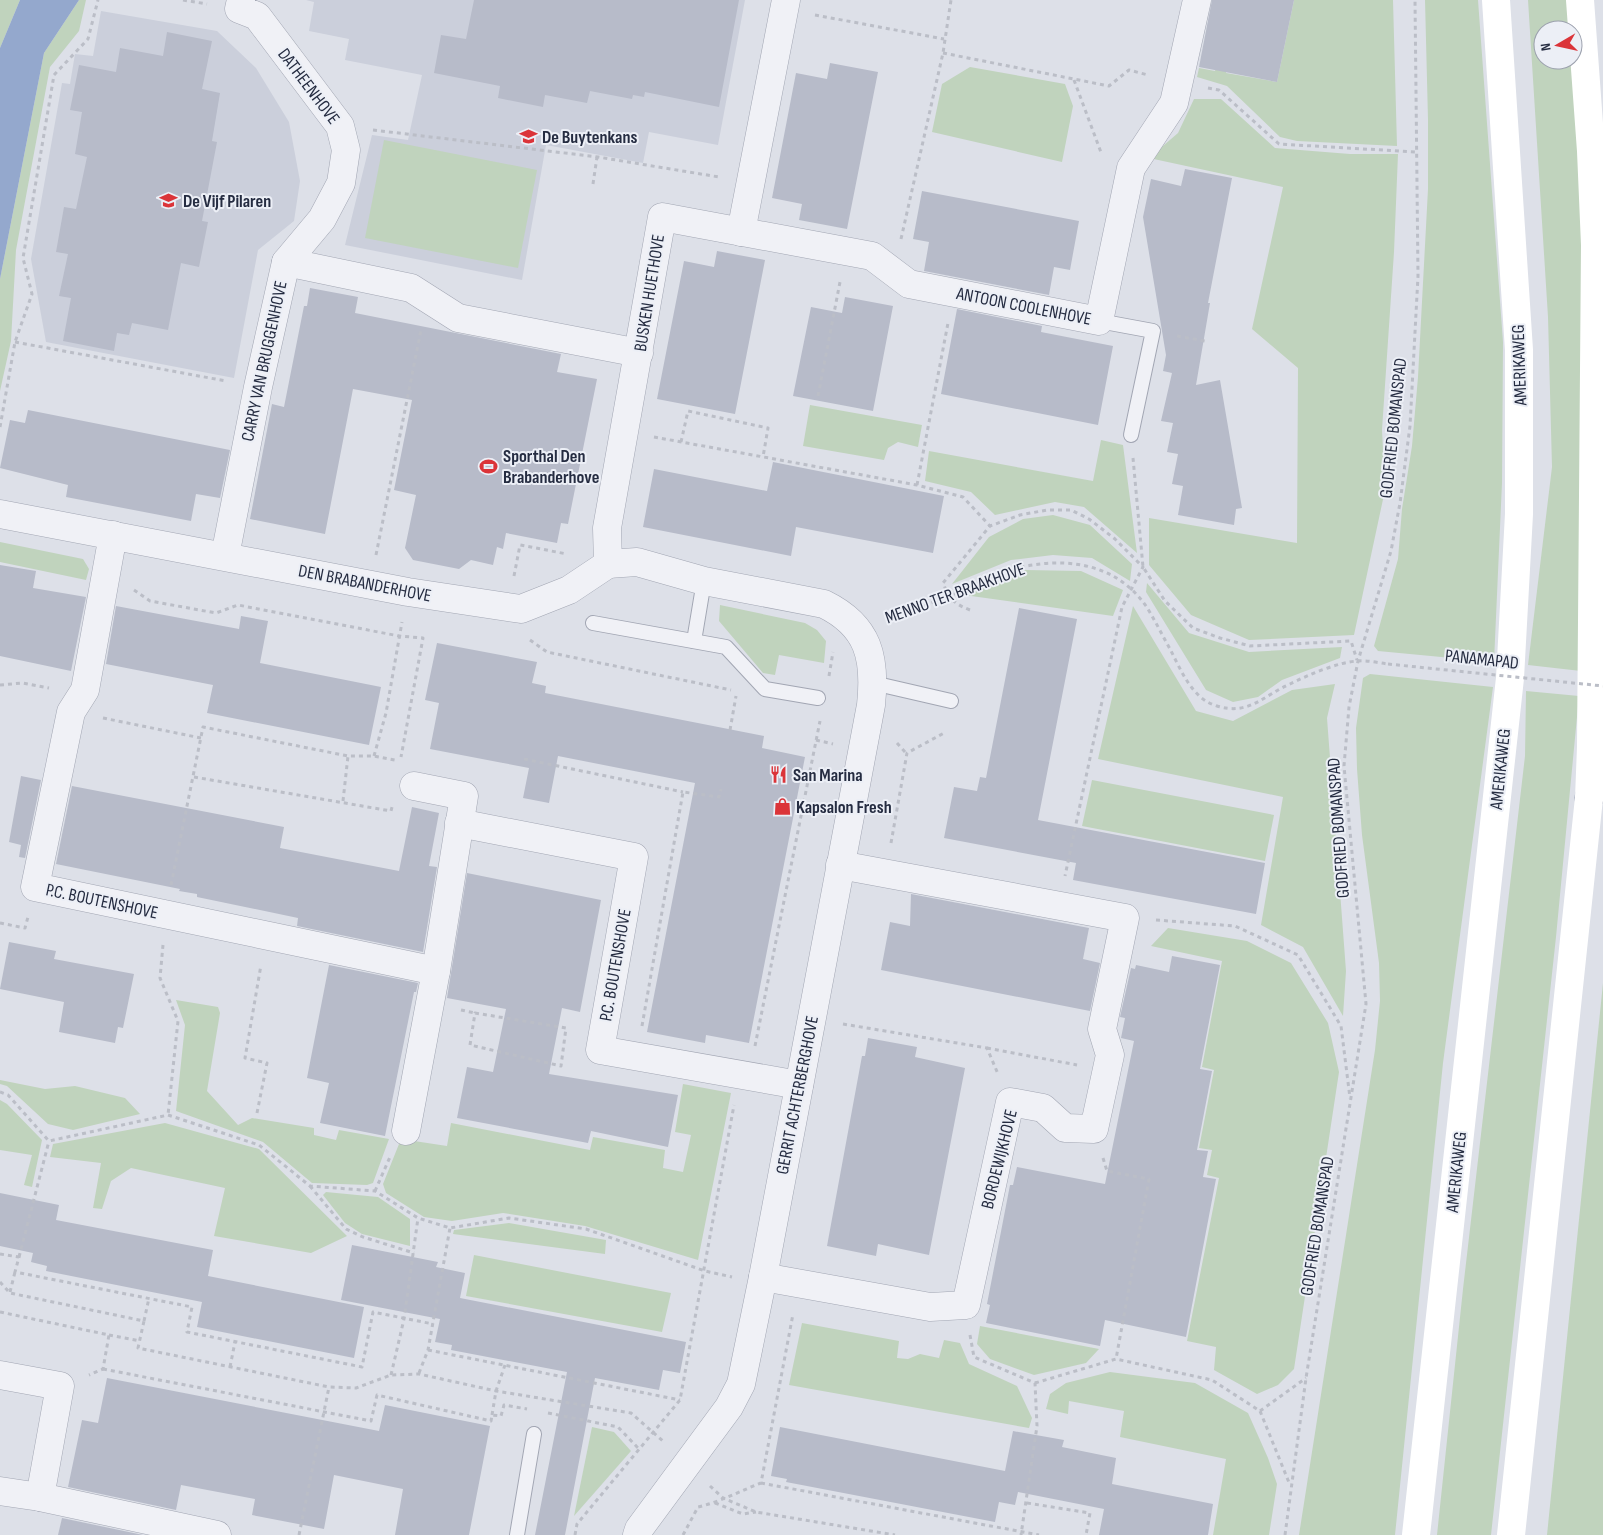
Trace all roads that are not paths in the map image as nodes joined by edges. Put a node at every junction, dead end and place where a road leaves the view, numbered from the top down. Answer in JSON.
{"nodes":[{"id":1,"x":241,"y":0,"type":"edge"},
{"id":2,"x":1197,"y":0,"type":"edge"},
{"id":3,"x":1496,"y":0,"type":"edge"},
{"id":4,"x":1580,"y":0,"type":"edge"},
{"id":5,"x":786,"y":5,"type":"edge"},
{"id":6,"x":1603,"y":205,"type":"edge"},
{"id":7,"x":741,"y":232,"type":"junction"},
{"id":8,"x":1595,"y":245,"type":"junction"},
{"id":9,"x":286,"y":262,"type":"junction"},
{"id":10,"x":1099,"y":321,"type":"junction"},
{"id":11,"x":639,"y":352,"type":"junction"},
{"id":12,"x":1131,"y":435,"type":"road end"},
{"id":13,"x":0,"y":514,"type":"edge"},
{"id":14,"x":110,"y":548,"type":"junction"},
{"id":15,"x":225,"y":556,"type":"junction"},
{"id":16,"x":607,"y":563,"type":"junction"},
{"id":17,"x":704,"y":581,"type":"junction"},
{"id":18,"x":593,"y":623,"type":"dead end"},
{"id":19,"x":694,"y":641,"type":"junction"},
{"id":20,"x":873,"y":682,"type":"junction"},
{"id":21,"x":818,"y":698,"type":"dead end"},
{"id":22,"x":951,"y":701,"type":"dead end"},
{"id":23,"x":1603,"y":759,"type":"edge"},
{"id":24,"x":414,"y":786,"type":"dead end"},
{"id":25,"x":1589,"y":798,"type":"junction"},
{"id":26,"x":459,"y":823,"type":"junction"},
{"id":27,"x":840,"y":866,"type":"junction"},
{"id":28,"x":436,"y":970,"type":"junction"},
{"id":29,"x":799,"y":1085,"type":"junction"},
{"id":30,"x":406,"y":1131,"type":"dead end"},
{"id":31,"x":762,"y":1281,"type":"junction"},
{"id":32,"x":0,"y":1375,"type":"edge"},
{"id":33,"x":534,"y":1434,"type":"dead end"},
{"id":34,"x":0,"y":1491,"type":"edge"},
{"id":35,"x":40,"y":1497,"type":"junction"},
{"id":36,"x":217,"y":1535,"type":"edge"},
{"id":37,"x":517,"y":1535,"type":"edge"},
{"id":38,"x":637,"y":1535,"type":"edge"},
{"id":39,"x":1416,"y":1535,"type":"edge"},
{"id":40,"x":1511,"y":1535,"type":"edge"}],
"edges":[{"from":1,"to":9,"type":"street","name":"DATHEENHOVE"},
{"from":2,"to":10,"type":"street","name":"ANTOON COOLENHOVE"},
{"from":3,"to":39,"type":"main road","name":"AMERIKAWEG"},
{"from":4,"to":8,"type":"main road"},
{"from":5,"to":7,"type":"street"},
{"from":6,"to":8,"type":"street"},
{"from":7,"to":10,"type":"street","name":"ANTOON COOLENHOVE"},
{"from":7,"to":11,"type":"street","name":"BUSKEN HUETHOVE"},
{"from":8,"to":25,"type":"main road"},
{"from":9,"to":11,"type":"street","name":"CARRY VAN BRUGGENHOVE"},
{"from":9,"to":15,"type":"street","name":"CARRY VAN BRUGGENHOVE"},
{"from":10,"to":12,"type":"lane"},
{"from":11,"to":16,"type":"street","name":"BUSKEN HUETHOVE"},
{"from":13,"to":14,"type":"street","name":"DEN BRABANDERHOVE"},
{"from":14,"to":15,"type":"street","name":"DEN BRABANDERHOVE"},
{"from":14,"to":28,"type":"street","name":"P.C. BOUTENSHOVE"},
{"from":15,"to":16,"type":"street","name":"DEN BRABANDERHOVE"},
{"from":16,"to":17,"type":"street"},
{"from":17,"to":19,"type":"lane"},
{"from":17,"to":20,"type":"street","name":"GERRIT ACHTERBERGHOVE"},
{"from":18,"to":19,"type":"lane"},
{"from":19,"to":21,"type":"lane"},
{"from":20,"to":22,"type":"lane"},
{"from":20,"to":27,"type":"street","name":"GERRIT ACHTERBERGHOVE"},
{"from":23,"to":25,"type":"main road"},
{"from":24,"to":26,"type":"street"},
{"from":25,"to":40,"type":"main road"},
{"from":26,"to":28,"type":"street"},
{"from":26,"to":29,"type":"street","name":"P.C. BOUTENSHOVE"},
{"from":27,"to":29,"type":"street","name":"GERRIT ACHTERBERGHOVE"},
{"from":27,"to":31,"type":"street","name":"BORDEWIJKHOVE"},
{"from":28,"to":30,"type":"street"},
{"from":29,"to":31,"type":"street","name":"GERRIT ACHTERBERGHOVE"},
{"from":31,"to":38,"type":"street","name":"GERRIT ACHTERBERGHOVE"},
{"from":32,"to":35,"type":"street"},
{"from":33,"to":37,"type":"lane"},
{"from":34,"to":35,"type":"street"},
{"from":35,"to":36,"type":"street"}]}
